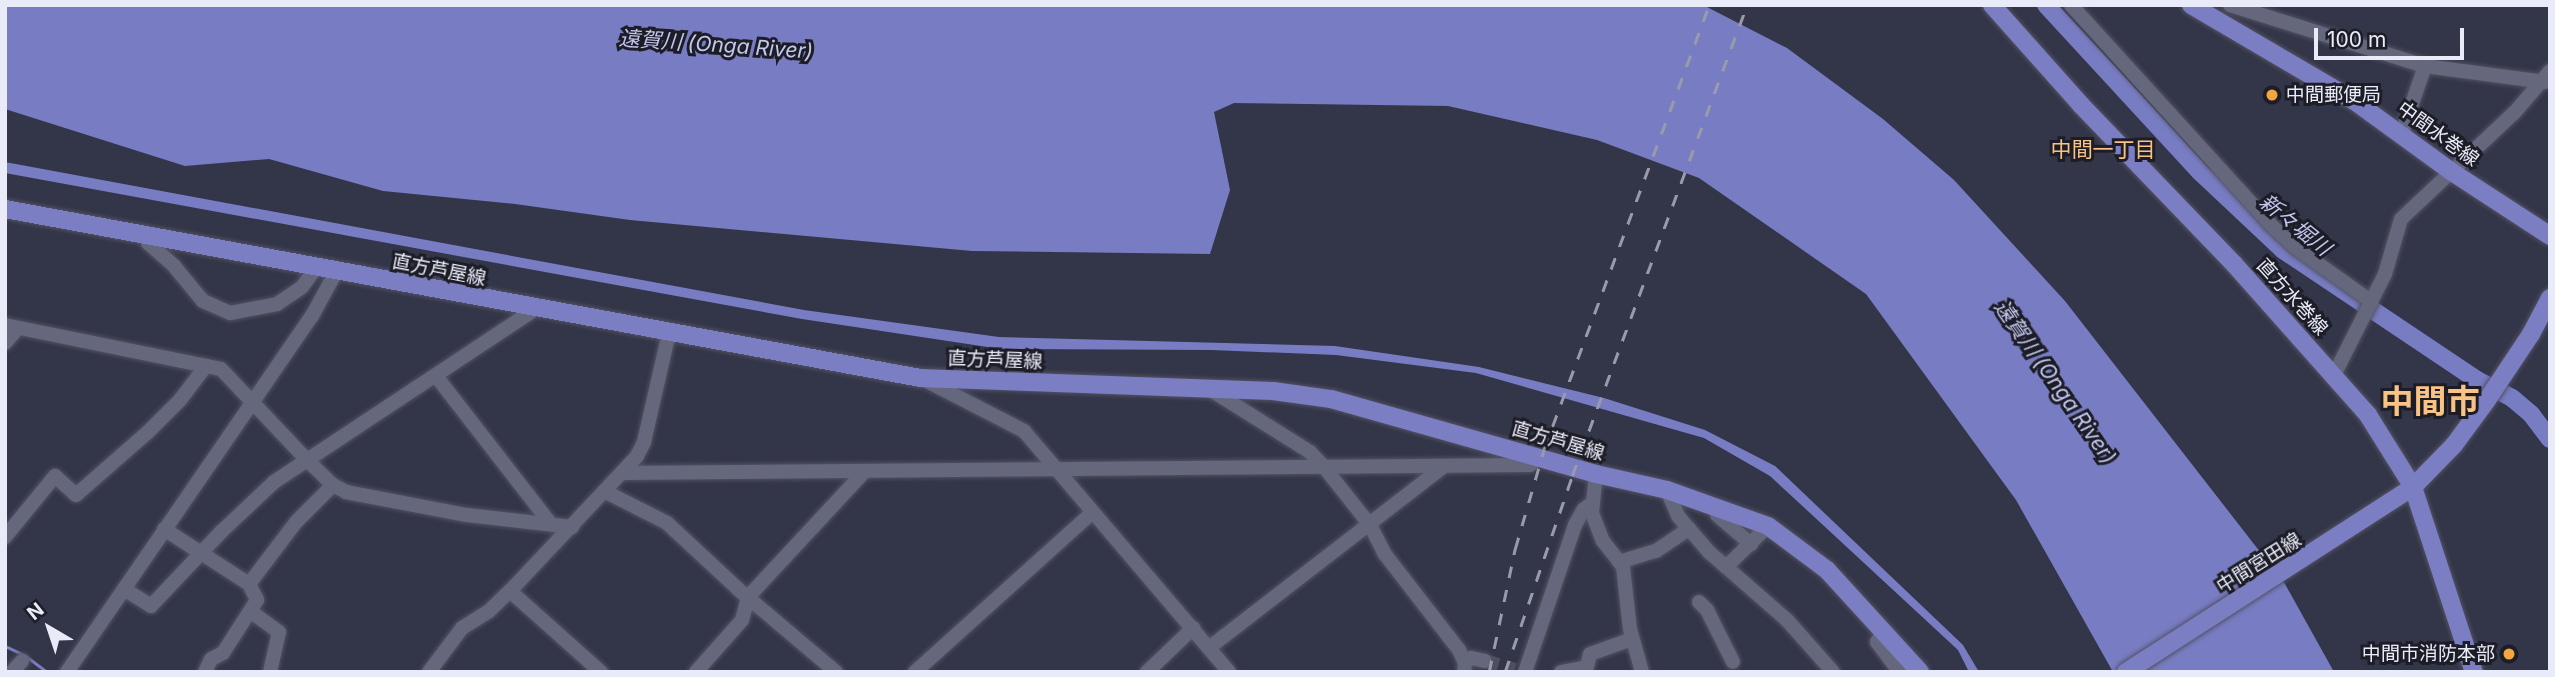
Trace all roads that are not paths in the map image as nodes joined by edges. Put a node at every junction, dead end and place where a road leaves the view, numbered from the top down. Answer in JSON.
{"nodes":[{"id":1,"x":1993,"y":5,"type":"edge"},
{"id":2,"x":2191,"y":5,"type":"edge"},
{"id":3,"x":2230,"y":5,"type":"edge"},
{"id":4,"x":2079,"y":8,"type":"edge"},
{"id":5,"x":2425,"y":66,"type":"junction"},
{"id":6,"x":2547,"y":78,"type":"edge"},
{"id":7,"x":2402,"y":133,"type":"junction"},
{"id":8,"x":2452,"y":172,"type":"junction"},
{"id":9,"x":5,"y":209,"type":"edge"},
{"id":10,"x":2550,"y":236,"type":"edge"},
{"id":11,"x":149,"y":237,"type":"junction"},
{"id":12,"x":316,"y":268,"type":"junction"},
{"id":13,"x":337,"y":272,"type":"junction"},
{"id":14,"x":2550,"y":298,"type":"edge"},
{"id":15,"x":2372,"y":302,"type":"junction"},
{"id":16,"x":535,"y":309,"type":"junction"},
{"id":17,"x":12,"y":327,"type":"edge"},
{"id":18,"x":669,"y":333,"type":"junction"},
{"id":19,"x":5,"y":343,"type":"edge"},
{"id":20,"x":206,"y":366,"type":"junction"},
{"id":21,"x":2334,"y":375,"type":"junction"},
{"id":22,"x":436,"y":376,"type":"junction"},
{"id":23,"x":920,"y":378,"type":"junction"},
{"id":24,"x":1211,"y":390,"type":"junction"},
{"id":25,"x":1258,"y":390,"type":"junction"},
{"id":26,"x":250,"y":403,"type":"junction"},
{"id":27,"x":1253,"y":417,"type":"junction"},
{"id":28,"x":1538,"y":457,"type":"junction"},
{"id":29,"x":307,"y":460,"type":"junction"},
{"id":30,"x":1444,"y":466,"type":"junction"},
{"id":31,"x":1324,"y":467,"type":"junction"},
{"id":32,"x":1059,"y":471,"type":"junction"},
{"id":33,"x":864,"y":472,"type":"junction"},
{"id":34,"x":623,"y":473,"type":"junction"},
{"id":35,"x":1596,"y":474,"type":"junction"},
{"id":36,"x":333,"y":485,"type":"junction"},
{"id":37,"x":2413,"y":487,"type":"junction"},
{"id":38,"x":1667,"y":490,"type":"junction"},
{"id":39,"x":606,"y":492,"type":"junction"},
{"id":40,"x":1593,"y":503,"type":"junction"},
{"id":41,"x":1093,"y":512,"type":"junction"},
{"id":42,"x":1717,"y":515,"type":"dead end"},
{"id":43,"x":551,"y":524,"type":"junction"},
{"id":44,"x":1370,"y":525,"type":"junction"},
{"id":45,"x":1768,"y":526,"type":"junction"},
{"id":46,"x":572,"y":527,"type":"junction"},
{"id":47,"x":164,"y":529,"type":"junction"},
{"id":48,"x":1689,"y":529,"type":"junction"},
{"id":49,"x":5,"y":537,"type":"edge"},
{"id":50,"x":1751,"y":544,"type":"junction"},
{"id":51,"x":202,"y":552,"type":"junction"},
{"id":52,"x":1619,"y":562,"type":"junction"},
{"id":53,"x":1726,"y":567,"type":"junction"},
{"id":54,"x":249,"y":584,"type":"junction"},
{"id":55,"x":124,"y":589,"type":"junction"},
{"id":56,"x":510,"y":591,"type":"junction"},
{"id":57,"x":748,"y":597,"type":"junction"},
{"id":58,"x":1699,"y":602,"type":"dead end"},
{"id":59,"x":250,"y":611,"type":"junction"},
{"id":60,"x":1194,"y":628,"type":"junction"},
{"id":61,"x":1884,"y":630,"type":"junction"},
{"id":62,"x":1632,"y":639,"type":"junction"},
{"id":63,"x":1210,"y":647,"type":"junction"},
{"id":64,"x":1485,"y":661,"type":"tunnel mouth"},
{"id":65,"x":1733,"y":662,"type":"dead end"},
{"id":66,"x":275,"y":669,"type":"edge"},
{"id":67,"x":1463,"y":669,"type":"edge"},
{"id":68,"x":1523,"y":671,"type":"edge"},
{"id":69,"x":67,"y":672,"type":"edge"},
{"id":70,"x":205,"y":672,"type":"edge"},
{"id":71,"x":429,"y":672,"type":"edge"},
{"id":72,"x":601,"y":672,"type":"edge"},
{"id":73,"x":696,"y":672,"type":"edge"},
{"id":74,"x":836,"y":672,"type":"edge"},
{"id":75,"x":915,"y":672,"type":"edge"},
{"id":76,"x":1147,"y":672,"type":"edge"},
{"id":77,"x":1229,"y":672,"type":"edge"},
{"id":78,"x":1561,"y":672,"type":"edge"},
{"id":79,"x":1642,"y":672,"type":"edge"},
{"id":80,"x":1833,"y":672,"type":"edge"},
{"id":81,"x":1900,"y":672,"type":"edge"},
{"id":82,"x":1920,"y":672,"type":"edge"},
{"id":83,"x":2126,"y":672,"type":"edge"},
{"id":84,"x":2474,"y":672,"type":"edge"}],
"edges":[{"from":1,"to":21,"type":"main road","name":"直方水巻線"},
{"from":2,"to":7,"type":"main road","name":"中間水巻線"},
{"from":3,"to":5,"type":"street"},
{"from":4,"to":15,"type":"street"},
{"from":5,"to":6,"type":"street"},
{"from":5,"to":7,"type":"street"},
{"from":6,"to":8,"type":"street"},
{"from":7,"to":8,"type":"main road","name":"中間水巻線"},
{"from":8,"to":10,"type":"main road","name":"中間水巻線"},
{"from":8,"to":15,"type":"street"},
{"from":9,"to":11,"type":"main road","name":"直方芦屋線"},
{"from":11,"to":12,"type":"main road","name":"直方芦屋線"},
{"from":11,"to":12,"type":"street"},
{"from":12,"to":13,"type":"main road","name":"直方芦屋線"},
{"from":13,"to":16,"type":"main road","name":"直方芦屋線"},
{"from":13,"to":26,"type":"street"},
{"from":14,"to":37,"type":"main road","name":"中間宮田線"},
{"from":15,"to":21,"type":"street"},
{"from":16,"to":18,"type":"main road","name":"直方芦屋線"},
{"from":16,"to":22,"type":"street"},
{"from":17,"to":19,"type":"street"},
{"from":17,"to":20,"type":"street"},
{"from":18,"to":23,"type":"main road","name":"直方芦屋線"},
{"from":18,"to":34,"type":"street"},
{"from":20,"to":26,"type":"street"},
{"from":20,"to":49,"type":"street"},
{"from":21,"to":37,"type":"main road","name":"直方水巻線"},
{"from":22,"to":29,"type":"street"},
{"from":22,"to":43,"type":"street"},
{"from":23,"to":24,"type":"main road","name":"直方芦屋線"},
{"from":23,"to":32,"type":"street"},
{"from":24,"to":25,"type":"main road","name":"直方芦屋線"},
{"from":24,"to":27,"type":"street"},
{"from":25,"to":27,"type":"street"},
{"from":25,"to":28,"type":"main road","name":"直方芦屋線"},
{"from":26,"to":29,"type":"street"},
{"from":26,"to":47,"type":"street"},
{"from":27,"to":31,"type":"street"},
{"from":28,"to":30,"type":"street"},
{"from":28,"to":35,"type":"main road","name":"直方芦屋線"},
{"from":29,"to":36,"type":"street"},
{"from":29,"to":51,"type":"street"},
{"from":30,"to":31,"type":"street"},
{"from":30,"to":44,"type":"street"},
{"from":31,"to":32,"type":"street"},
{"from":31,"to":44,"type":"street"},
{"from":32,"to":33,"type":"street"},
{"from":32,"to":41,"type":"street"},
{"from":33,"to":34,"type":"street"},
{"from":33,"to":57,"type":"street"},
{"from":34,"to":39,"type":"street"},
{"from":35,"to":38,"type":"main road","name":"直方芦屋線"},
{"from":35,"to":40,"type":"street"},
{"from":36,"to":43,"type":"street"},
{"from":36,"to":54,"type":"street"},
{"from":37,"to":83,"type":"main road","name":"中間宮田線"},
{"from":37,"to":84,"type":"main road","name":"直方水巻線"},
{"from":38,"to":45,"type":"main road","name":"直方芦屋線"},
{"from":38,"to":48,"type":"street"},
{"from":39,"to":46,"type":"street"},
{"from":39,"to":57,"type":"street"},
{"from":40,"to":52,"type":"street"},
{"from":40,"to":68,"type":"street"},
{"from":41,"to":60,"type":"street"},
{"from":41,"to":75,"type":"street"},
{"from":42,"to":50,"type":"street"},
{"from":43,"to":46,"type":"street"},
{"from":44,"to":63,"type":"street"},
{"from":44,"to":67,"type":"street"},
{"from":45,"to":50,"type":"street"},
{"from":45,"to":61,"type":"main road","name":"直方芦屋線"},
{"from":46,"to":56,"type":"street"},
{"from":47,"to":51,"type":"street"},
{"from":47,"to":55,"type":"street"},
{"from":48,"to":52,"type":"street"},
{"from":48,"to":53,"type":"street"},
{"from":50,"to":53,"type":"street"},
{"from":51,"to":54,"type":"street"},
{"from":51,"to":55,"type":"street"},
{"from":52,"to":62,"type":"street"},
{"from":53,"to":80,"type":"street"},
{"from":54,"to":59,"type":"street"},
{"from":55,"to":69,"type":"street"},
{"from":56,"to":71,"type":"street"},
{"from":56,"to":72,"type":"street"},
{"from":57,"to":73,"type":"street"},
{"from":57,"to":74,"type":"street"},
{"from":58,"to":65,"type":"street"},
{"from":59,"to":66,"type":"street"},
{"from":59,"to":70,"type":"street"},
{"from":60,"to":63,"type":"street"},
{"from":60,"to":76,"type":"street"},
{"from":61,"to":81,"type":"street"},
{"from":61,"to":82,"type":"main road","name":"直方芦屋線"},
{"from":62,"to":78,"type":"street"},
{"from":62,"to":79,"type":"street"},
{"from":63,"to":77,"type":"street"},
{"from":64,"to":67,"type":"street"}]}
